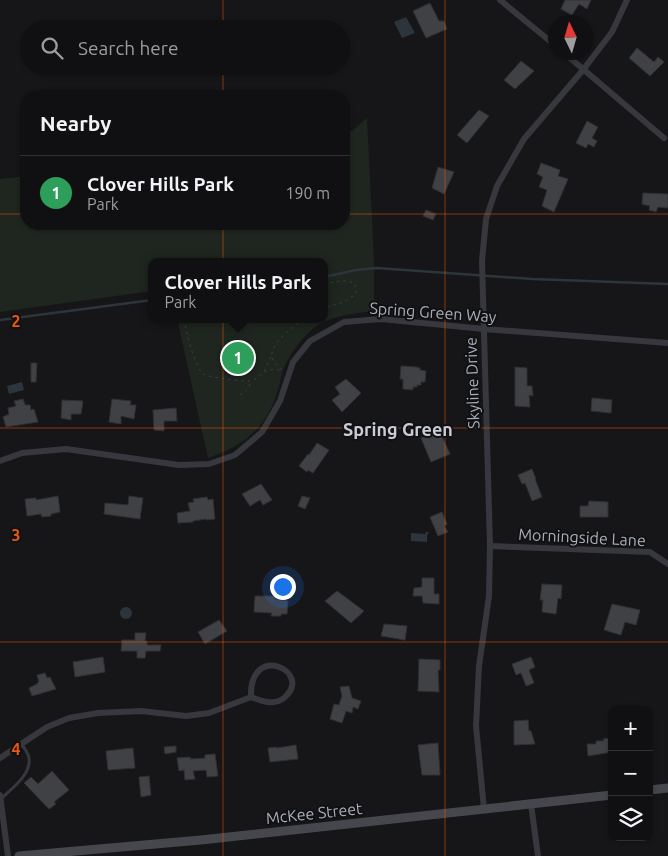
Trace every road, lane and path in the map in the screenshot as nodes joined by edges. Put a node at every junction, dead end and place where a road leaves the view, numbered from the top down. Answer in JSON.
{"nodes":[{"id":1,"x":500,"y":0,"type":"edge"},
{"id":2,"x":626,"y":0,"type":"edge"},
{"id":3,"x":548,"y":39,"type":"edge"},
{"id":4,"x":572,"y":60,"type":"edge"},
{"id":5,"x":583,"y":70,"type":"junction"},
{"id":6,"x":664,"y":138,"type":"dead end"},
{"id":7,"x":328,"y":283,"type":"edge"},
{"id":8,"x":328,"y":307,"type":"edge"},
{"id":9,"x":184,"y":323,"type":"edge"},
{"id":10,"x":298,"y":323,"type":"edge"},
{"id":11,"x":484,"y":329,"type":"junction"},
{"id":12,"x":668,"y":343,"type":"edge"},
{"id":13,"x":272,"y":356,"type":"junction"},
{"id":14,"x":264,"y":372,"type":"junction"},
{"id":15,"x":250,"y":381,"type":"junction"},
{"id":16,"x":240,"y":395,"type":"dead end"},
{"id":17,"x":0,"y":461,"type":"edge"},
{"id":18,"x":490,"y":546,"type":"junction"},
{"id":19,"x":668,"y":564,"type":"edge"},
{"id":20,"x":251,"y":697,"type":"junction"},
{"id":21,"x":21,"y":743,"type":"junction"},
{"id":22,"x":0,"y":758,"type":"edge"},
{"id":23,"x":668,"y":788,"type":"edge"},
{"id":24,"x":653,"y":790,"type":"edge"},
{"id":25,"x":608,"y":795,"type":"edge"},
{"id":26,"x":0,"y":797,"type":"edge"},
{"id":27,"x":531,"y":804,"type":"junction"},
{"id":28,"x":484,"y":809,"type":"junction"},
{"id":29,"x":8,"y":856,"type":"edge"},
{"id":30,"x":19,"y":856,"type":"edge"},
{"id":31,"x":538,"y":856,"type":"edge"}],
"edges":[{"from":1,"to":3,"type":"street"},
{"from":2,"to":5,"type":"street","name":"Skyline Drive"},
{"from":4,"to":5,"type":"street"},
{"from":5,"to":6,"type":"street"},
{"from":5,"to":11,"type":"street","name":"Skyline Drive"},
{"from":7,"to":8,"type":"path"},
{"from":9,"to":15,"type":"path"},
{"from":10,"to":13,"type":"path"},
{"from":11,"to":12,"type":"street","name":"Spring Green Way"},
{"from":11,"to":17,"type":"street","name":"Spring Green Way"},
{"from":11,"to":18,"type":"street","name":"Skyline Drive"},
{"from":13,"to":14,"type":"path"},
{"from":13,"to":14,"type":"path"},
{"from":14,"to":15,"type":"path"},
{"from":15,"to":16,"type":"path"},
{"from":18,"to":19,"type":"street","name":"Morningside Lane"},
{"from":18,"to":28,"type":"street","name":"Skyline Drive"},
{"from":20,"to":20,"type":"street"},
{"from":20,"to":21,"type":"street"},
{"from":21,"to":22,"type":"street"},
{"from":21,"to":26,"type":"lane"},
{"from":23,"to":24,"type":"street"},
{"from":25,"to":27,"type":"street","name":"McKee Street"},
{"from":26,"to":29,"type":"street"},
{"from":27,"to":28,"type":"street","name":"McKee Street"},
{"from":27,"to":31,"type":"street"},
{"from":28,"to":30,"type":"street","name":"McKee Street"}]}
